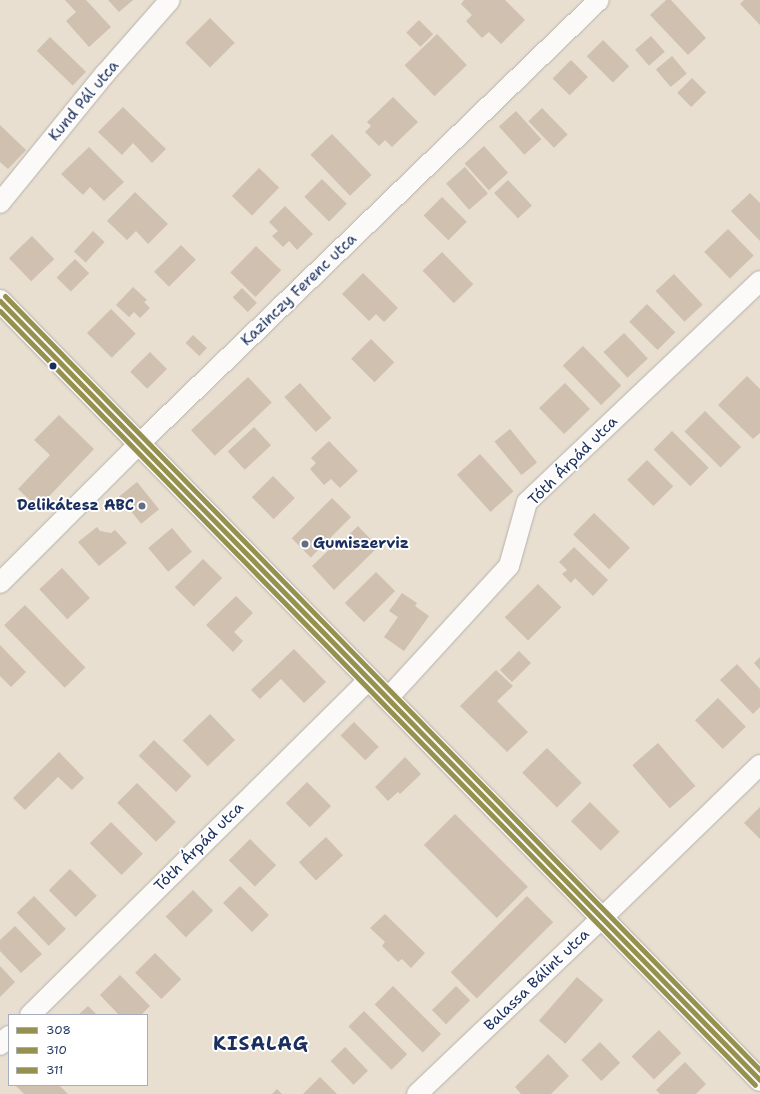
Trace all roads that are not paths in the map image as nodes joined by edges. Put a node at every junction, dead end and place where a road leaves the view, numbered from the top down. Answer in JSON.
{"nodes":[{"id":1,"x":170,"y":0,"type":"edge"},
{"id":2,"x":599,"y":0,"type":"edge"},
{"id":3,"x":0,"y":203,"type":"edge"},
{"id":4,"x":760,"y":281,"type":"edge"},
{"id":5,"x":0,"y":301,"type":"edge"},
{"id":6,"x":139,"y":444,"type":"junction"},
{"id":7,"x":0,"y":583,"type":"edge"},
{"id":8,"x":368,"y":679,"type":"junction"},
{"id":9,"x":388,"y":698,"type":"junction"},
{"id":10,"x":760,"y":765,"type":"edge"},
{"id":11,"x":602,"y":918,"type":"junction"},
{"id":12,"x":31,"y":1014,"type":"edge"},
{"id":13,"x":8,"y":1037,"type":"edge"},
{"id":14,"x":0,"y":1045,"type":"edge"},
{"id":15,"x":760,"y":1080,"type":"edge"},
{"id":16,"x":418,"y":1094,"type":"edge"}],
"edges":[{"from":1,"to":3,"type":"street","name":"Kund Pál utca"},
{"from":2,"to":6,"type":"street","name":"Kazinczy Ferenc utca"},
{"from":4,"to":9,"type":"street","name":"Tóth Árpád utca"},
{"from":5,"to":6,"type":"street"},
{"from":6,"to":7,"type":"street","name":"Kazinczy Ferenc utca"},
{"from":6,"to":8,"type":"street"},
{"from":8,"to":9,"type":"street"},
{"from":8,"to":12,"type":"street","name":"Tóth Árpád utca"},
{"from":9,"to":11,"type":"street"},
{"from":10,"to":11,"type":"street","name":"Balassa Bálint utca"},
{"from":11,"to":15,"type":"street"},
{"from":11,"to":16,"type":"street","name":"Balassa Bálint utca"},
{"from":13,"to":14,"type":"street"}]}
